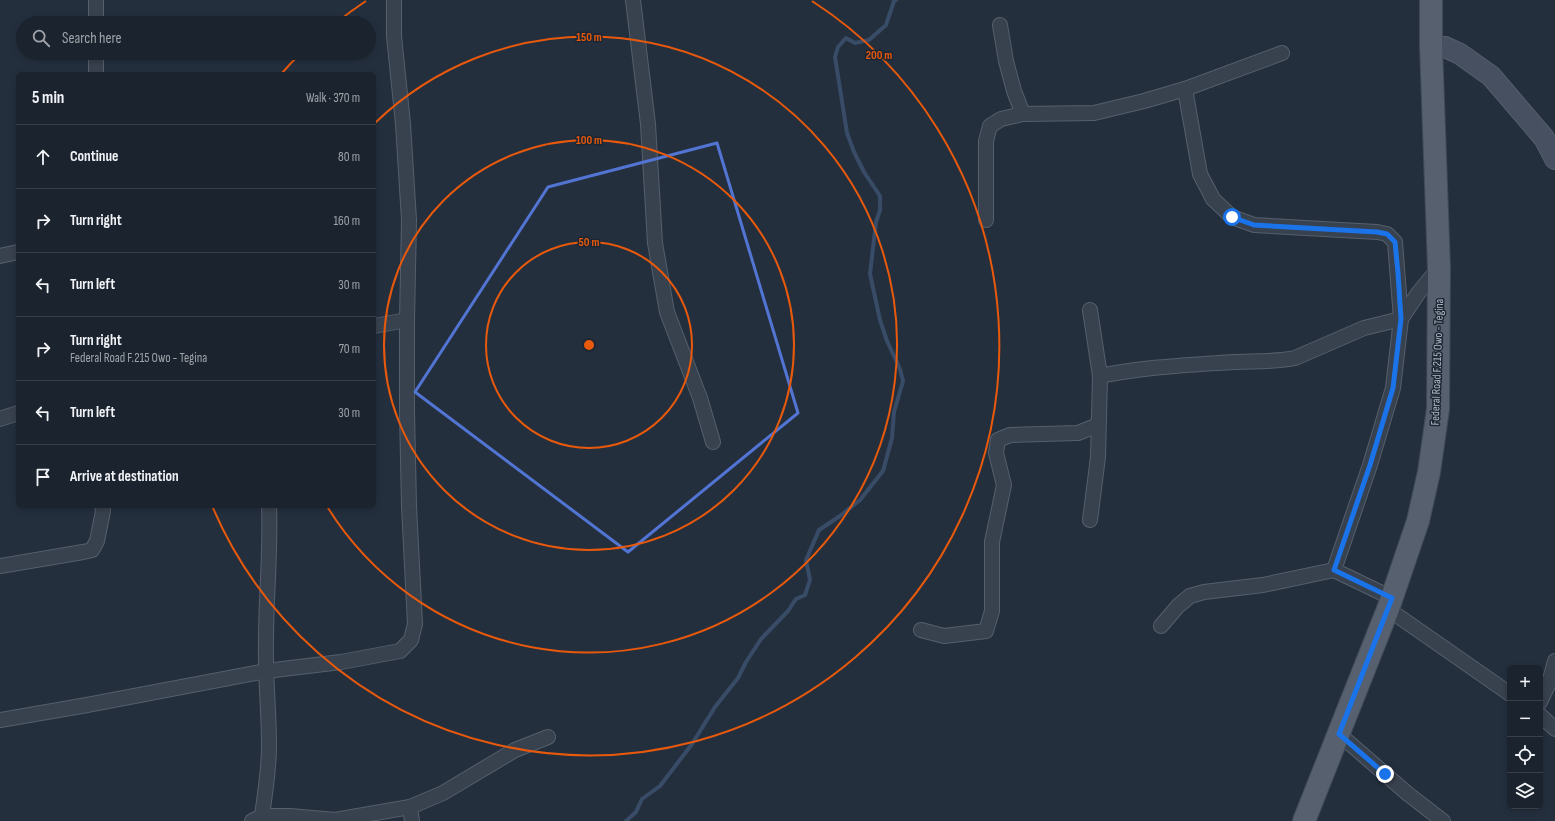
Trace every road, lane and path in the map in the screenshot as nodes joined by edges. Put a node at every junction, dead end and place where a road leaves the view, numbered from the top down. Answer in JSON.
{"nodes":[{"id":1,"x":96,"y":0,"type":"edge"},
{"id":2,"x":394,"y":0,"type":"edge"},
{"id":3,"x":633,"y":0,"type":"edge"},
{"id":4,"x":1431,"y":0,"type":"edge"},
{"id":5,"x":96,"y":16,"type":"edge"},
{"id":6,"x":1000,"y":25,"type":"dead end"},
{"id":7,"x":1431,"y":46,"type":"junction"},
{"id":8,"x":1282,"y":53,"type":"dead end"},
{"id":9,"x":96,"y":60,"type":"edge"},
{"id":10,"x":96,"y":72,"type":"edge"},
{"id":11,"x":1185,"y":89,"type":"junction"},
{"id":12,"x":1024,"y":114,"type":"junction"},
{"id":13,"x":1550,"y":135,"type":"edge"},
{"id":14,"x":1555,"y":159,"type":"edge"},
{"id":15,"x":986,"y":220,"type":"dead end"},
{"id":16,"x":16,"y":252,"type":"edge"},
{"id":17,"x":0,"y":256,"type":"edge"},
{"id":18,"x":1439,"y":268,"type":"junction"},
{"id":19,"x":1090,"y":310,"type":"dead end"},
{"id":20,"x":1401,"y":319,"type":"junction"},
{"id":21,"x":407,"y":320,"type":"junction"},
{"id":22,"x":376,"y":326,"type":"edge"},
{"id":23,"x":1100,"y":376,"type":"junction"},
{"id":24,"x":16,"y":414,"type":"edge"},
{"id":25,"x":0,"y":419,"type":"edge"},
{"id":26,"x":1098,"y":425,"type":"junction"},
{"id":27,"x":713,"y":442,"type":"dead end"},
{"id":28,"x":102,"y":508,"type":"edge"},
{"id":29,"x":269,"y":508,"type":"edge"},
{"id":30,"x":1090,"y":520,"type":"dead end"},
{"id":31,"x":0,"y":566,"type":"edge"},
{"id":32,"x":1334,"y":570,"type":"junction"},
{"id":33,"x":1390,"y":604,"type":"junction"},
{"id":34,"x":1161,"y":626,"type":"dead end"},
{"id":35,"x":921,"y":630,"type":"dead end"},
{"id":36,"x":1555,"y":661,"type":"edge"},
{"id":37,"x":266,"y":671,"type":"junction"},
{"id":38,"x":1507,"y":692,"type":"edge"},
{"id":39,"x":1540,"y":701,"type":"edge"},
{"id":40,"x":1543,"y":718,"type":"edge"},
{"id":41,"x":0,"y":720,"type":"edge"},
{"id":42,"x":1555,"y":729,"type":"edge"},
{"id":43,"x":1339,"y":734,"type":"junction"},
{"id":44,"x":548,"y":737,"type":"dead end"},
{"id":45,"x":410,"y":807,"type":"junction"},
{"id":46,"x":257,"y":818,"type":"edge"},
{"id":47,"x":412,"y":821,"type":"edge"},
{"id":48,"x":1304,"y":821,"type":"edge"},
{"id":49,"x":1443,"y":821,"type":"edge"}],
"edges":[{"from":1,"to":5,"type":"street"},
{"from":2,"to":21,"type":"street"},
{"from":3,"to":27,"type":"street"},
{"from":4,"to":7,"type":"main road","name":"Federal Road F.215 Owo - Tegina"},
{"from":6,"to":12,"type":"street"},
{"from":7,"to":13,"type":"main road"},
{"from":7,"to":18,"type":"main road","name":"Federal Road F.215 Owo - Tegina"},
{"from":8,"to":11,"type":"street"},
{"from":9,"to":10,"type":"street"},
{"from":11,"to":12,"type":"street"},
{"from":11,"to":20,"type":"street"},
{"from":12,"to":15,"type":"street"},
{"from":13,"to":14,"type":"main road"},
{"from":16,"to":17,"type":"street"},
{"from":18,"to":20,"type":"street"},
{"from":18,"to":33,"type":"main road","name":"Federal Road F.215 Owo - Tegina"},
{"from":19,"to":23,"type":"street"},
{"from":20,"to":23,"type":"street"},
{"from":20,"to":32,"type":"street"},
{"from":21,"to":22,"type":"street"},
{"from":21,"to":37,"type":"street"},
{"from":23,"to":26,"type":"street"},
{"from":24,"to":25,"type":"street"},
{"from":26,"to":30,"type":"street"},
{"from":26,"to":35,"type":"street"},
{"from":28,"to":31,"type":"street"},
{"from":29,"to":37,"type":"street"},
{"from":32,"to":33,"type":"street"},
{"from":32,"to":34,"type":"street"},
{"from":33,"to":38,"type":"street"},
{"from":33,"to":43,"type":"main road","name":"Federal Road F.215 Owo - Tegina"},
{"from":36,"to":39,"type":"street"},
{"from":37,"to":41,"type":"street"},
{"from":37,"to":46,"type":"street"},
{"from":40,"to":42,"type":"street"},
{"from":43,"to":48,"type":"main road","name":"Federal Road F.215 Owo - Tegina"},
{"from":43,"to":49,"type":"street"},
{"from":44,"to":45,"type":"street"},
{"from":45,"to":46,"type":"street"},
{"from":45,"to":47,"type":"street"}]}
